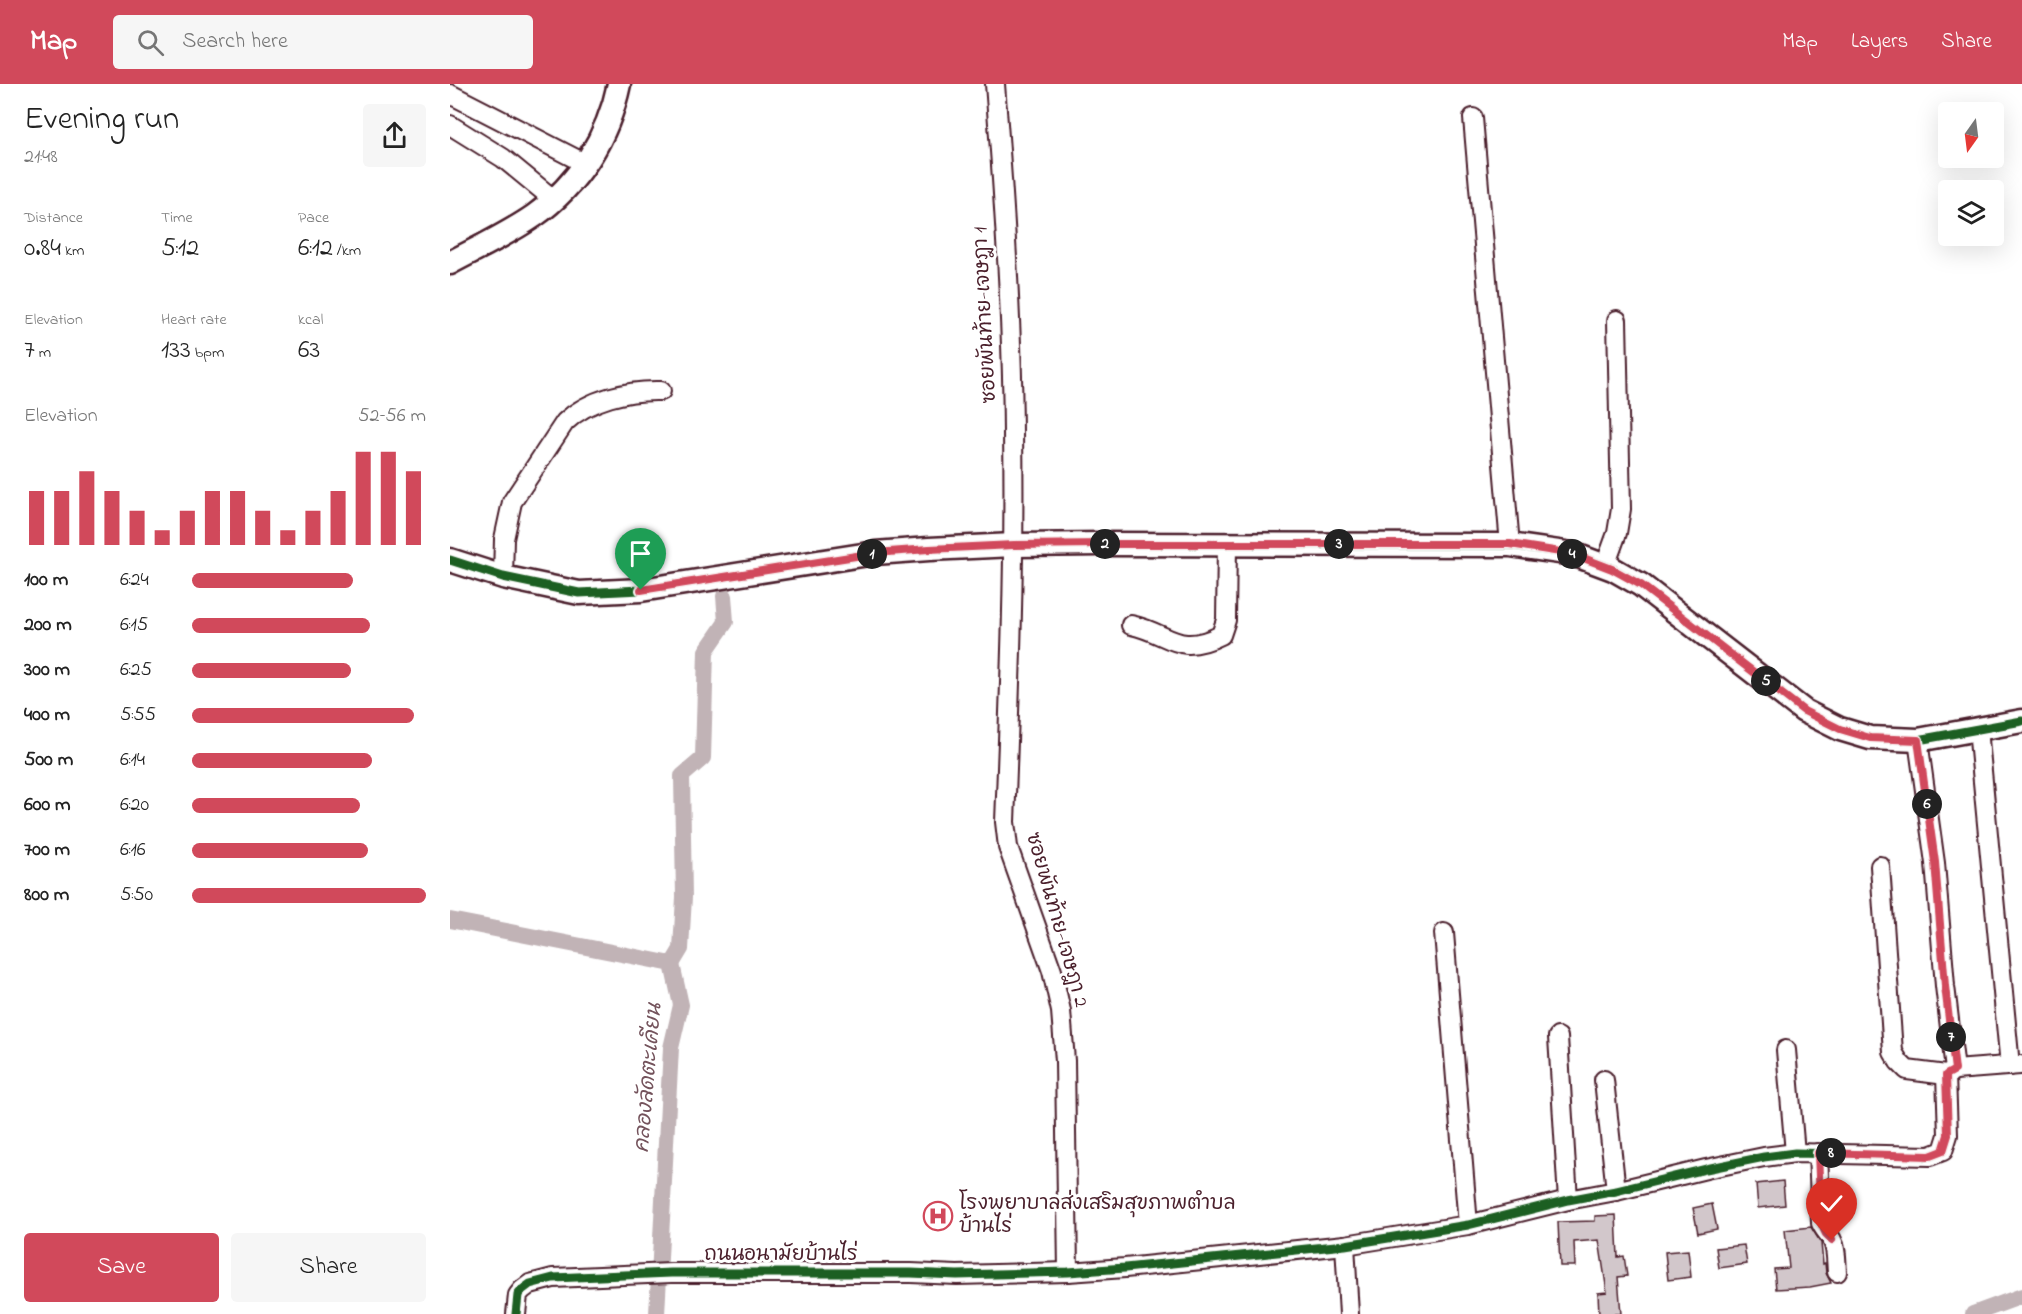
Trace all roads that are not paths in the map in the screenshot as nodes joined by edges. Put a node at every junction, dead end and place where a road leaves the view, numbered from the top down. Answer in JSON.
{"nodes":[{"id":1,"x":619,"y":84,"type":"edge"},
{"id":2,"x":995,"y":84,"type":"edge"},
{"id":3,"x":450,"y":94,"type":"edge"},
{"id":4,"x":1473,"y":118,"type":"dead end"},
{"id":5,"x":450,"y":125,"type":"edge"},
{"id":6,"x":586,"y":164,"type":"junction"},
{"id":7,"x":554,"y":199,"type":"junction"},
{"id":8,"x":450,"y":263,"type":"edge"},
{"id":9,"x":1617,"y":320,"type":"dead end"},
{"id":10,"x":661,"y":391,"type":"dead end"},
{"id":11,"x":1227,"y":544,"type":"junction"},
{"id":12,"x":1510,"y":544,"type":"junction"},
{"id":13,"x":1014,"y":545,"type":"junction"},
{"id":14,"x":450,"y":560,"type":"edge"},
{"id":15,"x":1605,"y":566,"type":"junction"},
{"id":16,"x":503,"y":578,"type":"junction"},
{"id":17,"x":1131,"y":625,"type":"dead end"},
{"id":18,"x":2022,"y":722,"type":"edge"},
{"id":19,"x":1978,"y":729,"type":"junction"},
{"id":20,"x":1918,"y":740,"type":"junction"},
{"id":21,"x":1880,"y":866,"type":"dead end"},
{"id":22,"x":1444,"y":933,"type":"dead end"},
{"id":23,"x":1558,"y":1036,"type":"dead end"},
{"id":24,"x":1786,"y":1050,"type":"dead end"},
{"id":25,"x":2016,"y":1065,"type":"edge"},
{"id":26,"x":1950,"y":1072,"type":"junction"},
{"id":27,"x":1604,"y":1080,"type":"dead end"},
{"id":28,"x":1795,"y":1153,"type":"junction"},
{"id":29,"x":1818,"y":1153,"type":"junction"},
{"id":30,"x":1616,"y":1191,"type":"junction"},
{"id":31,"x":1568,"y":1200,"type":"junction"},
{"id":32,"x":1468,"y":1225,"type":"junction"},
{"id":33,"x":1345,"y":1245,"type":"junction"},
{"id":34,"x":1068,"y":1272,"type":"junction"},
{"id":35,"x":1837,"y":1272,"type":"dead end"},
{"id":36,"x":516,"y":1314,"type":"edge"},
{"id":37,"x":1349,"y":1314,"type":"edge"}],
"edges":[{"from":1,"to":6,"type":"street"},
{"from":2,"to":13,"type":"street","name":"ซอยพันท้าย-เจษฎา 1"},
{"from":3,"to":6,"type":"street"},
{"from":4,"to":12,"type":"street"},
{"from":5,"to":7,"type":"street"},
{"from":6,"to":7,"type":"street"},
{"from":7,"to":8,"type":"street"},
{"from":9,"to":15,"type":"street"},
{"from":10,"to":16,"type":"street"},
{"from":11,"to":12,"type":"street"},
{"from":11,"to":13,"type":"street"},
{"from":11,"to":17,"type":"street"},
{"from":12,"to":15,"type":"street"},
{"from":13,"to":16,"type":"street"},
{"from":13,"to":34,"type":"street","name":"ซอยพันท้าย-เจษฎา 2"},
{"from":14,"to":16,"type":"street"},
{"from":15,"to":20,"type":"street"},
{"from":18,"to":19,"type":"street"},
{"from":19,"to":20,"type":"street"},
{"from":19,"to":25,"type":"street"},
{"from":20,"to":26,"type":"street"},
{"from":21,"to":26,"type":"street"},
{"from":22,"to":32,"type":"street"},
{"from":23,"to":31,"type":"street"},
{"from":24,"to":28,"type":"street"},
{"from":25,"to":26,"type":"street"},
{"from":26,"to":29,"type":"street","name":"ถนนอนามัยบ้านไร่"},
{"from":27,"to":30,"type":"street"},
{"from":28,"to":29,"type":"street","name":"ถนนอนามัยบ้านไร่"},
{"from":28,"to":30,"type":"street","name":"ถนนอนามัยบ้านไร่"},
{"from":29,"to":35,"type":"street"},
{"from":30,"to":31,"type":"street","name":"ถนนอนามัยบ้านไร่"},
{"from":31,"to":32,"type":"street","name":"ถนนอนามัยบ้านไร่"},
{"from":32,"to":33,"type":"street","name":"ถนนอนามัยบ้านไร่"},
{"from":33,"to":34,"type":"street","name":"ถนนอนามัยบ้านไร่"},
{"from":33,"to":37,"type":"street"},
{"from":34,"to":36,"type":"street","name":"ถนนอนามัยบ้านไร่"}]}
